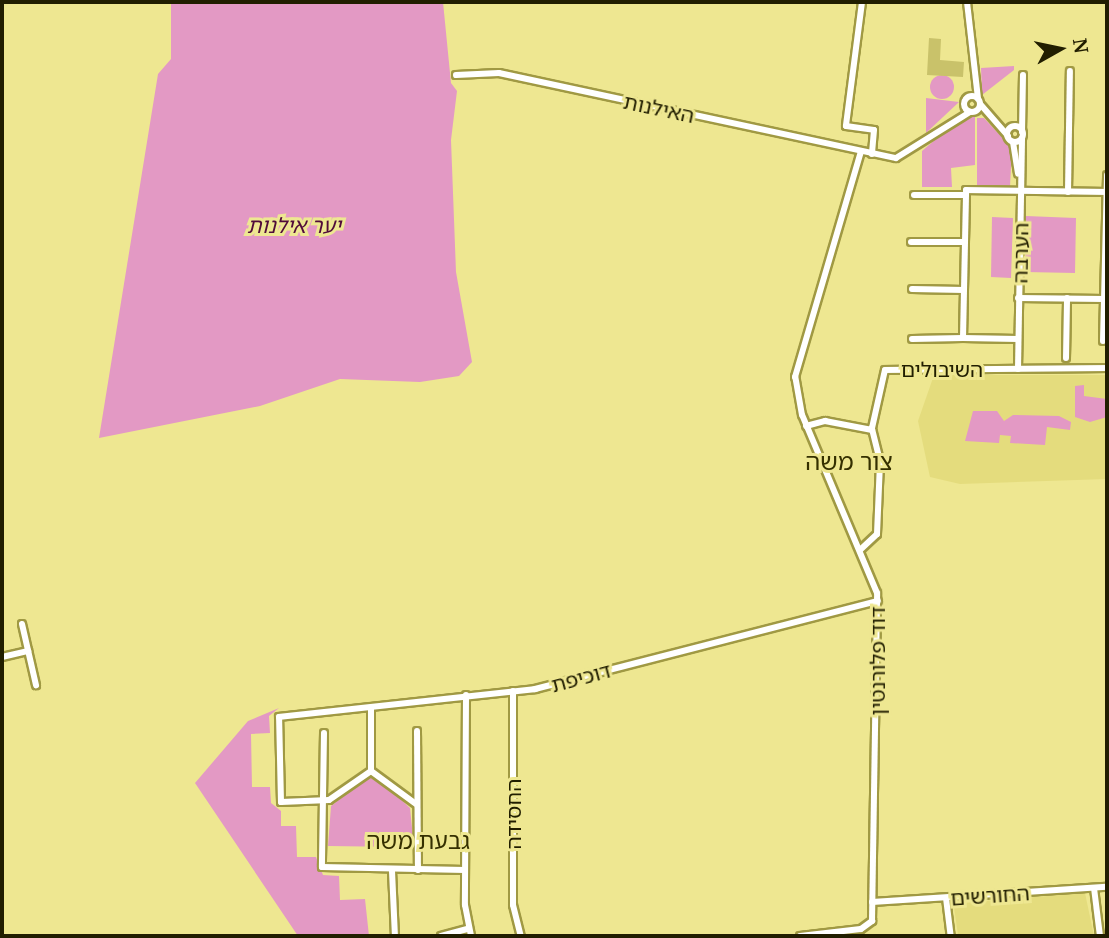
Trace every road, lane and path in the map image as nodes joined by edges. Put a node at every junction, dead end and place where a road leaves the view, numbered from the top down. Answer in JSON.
{"nodes":[{"id":1,"x":862,"y":2,"type":"edge"},
{"id":2,"x":967,"y":2,"type":"edge"},
{"id":3,"x":1070,"y":71,"type":"dead end"},
{"id":4,"x":456,"y":75,"type":"dead end"},
{"id":5,"x":1023,"y":75,"type":"dead end"},
{"id":6,"x":976,"y":80,"type":"junction"},
{"id":7,"x":967,"y":100,"type":"junction"},
{"id":8,"x":979,"y":101,"type":"junction"},
{"id":9,"x":972,"y":112,"type":"junction"},
{"id":10,"x":954,"y":117,"type":"junction"},
{"id":11,"x":991,"y":117,"type":"junction"},
{"id":12,"x":1023,"y":120,"type":"junction"},
{"id":13,"x":998,"y":124,"type":"junction"},
{"id":14,"x":1013,"y":127,"type":"junction"},
{"id":15,"x":1022,"y":135,"type":"junction"},
{"id":16,"x":1010,"y":139,"type":"junction"},
{"id":17,"x":862,"y":152,"type":"junction"},
{"id":18,"x":872,"y":154,"type":"junction"},
{"id":19,"x":1107,"y":175,"type":"edge"},
{"id":20,"x":1020,"y":191,"type":"junction"},
{"id":21,"x":1068,"y":192,"type":"junction"},
{"id":22,"x":1106,"y":192,"type":"edge"},
{"id":23,"x":966,"y":193,"type":"junction"},
{"id":24,"x":914,"y":195,"type":"dead end"},
{"id":25,"x":1106,"y":221,"type":"edge"},
{"id":26,"x":911,"y":242,"type":"dead end"},
{"id":27,"x":965,"y":242,"type":"junction"},
{"id":28,"x":1106,"y":270,"type":"edge"},
{"id":29,"x":912,"y":289,"type":"dead end"},
{"id":30,"x":964,"y":290,"type":"junction"},
{"id":31,"x":1017,"y":298,"type":"junction"},
{"id":32,"x":1067,"y":298,"type":"junction"},
{"id":33,"x":1104,"y":299,"type":"junction"},
{"id":34,"x":1105,"y":317,"type":"edge"},
{"id":35,"x":963,"y":338,"type":"junction"},
{"id":36,"x":912,"y":339,"type":"dead end"},
{"id":37,"x":1016,"y":339,"type":"junction"},
{"id":38,"x":1103,"y":341,"type":"dead end"},
{"id":39,"x":1066,"y":358,"type":"dead end"},
{"id":40,"x":1107,"y":368,"type":"edge"},
{"id":41,"x":1016,"y":369,"type":"junction"},
{"id":42,"x":806,"y":426,"type":"junction"},
{"id":43,"x":872,"y":430,"type":"junction"},
{"id":44,"x":860,"y":550,"type":"junction"},
{"id":45,"x":878,"y":601,"type":"junction"},
{"id":46,"x":22,"y":624,"type":"dead end"},
{"id":47,"x":29,"y":651,"type":"junction"},
{"id":48,"x":2,"y":657,"type":"edge"},
{"id":49,"x":36,"y":685,"type":"dead end"},
{"id":50,"x":513,"y":691,"type":"junction"},
{"id":51,"x":466,"y":695,"type":"junction"},
{"id":52,"x":371,"y":708,"type":"junction"},
{"id":53,"x":417,"y":731,"type":"dead end"},
{"id":54,"x":324,"y":733,"type":"dead end"},
{"id":55,"x":371,"y":771,"type":"junction"},
{"id":56,"x":322,"y":802,"type":"junction"},
{"id":57,"x":416,"y":804,"type":"junction"},
{"id":58,"x":418,"y":870,"type":"junction"},
{"id":59,"x":465,"y":870,"type":"junction"},
{"id":60,"x":392,"y":871,"type":"junction"},
{"id":61,"x":1107,"y":887,"type":"edge"},
{"id":62,"x":1094,"y":888,"type":"junction"},
{"id":63,"x":946,"y":898,"type":"junction"},
{"id":64,"x":873,"y":902,"type":"junction"},
{"id":65,"x":468,"y":929,"type":"junction"},
{"id":66,"x":395,"y":936,"type":"edge"},
{"id":67,"x":441,"y":936,"type":"edge"},
{"id":68,"x":471,"y":936,"type":"edge"},
{"id":69,"x":521,"y":936,"type":"edge"},
{"id":70,"x":800,"y":936,"type":"edge"},
{"id":71,"x":951,"y":936,"type":"edge"},
{"id":72,"x":1100,"y":936,"type":"edge"}],
"edges":[{"from":1,"to":18,"type":"street"},
{"from":2,"to":6,"type":"street"},
{"from":3,"to":21,"type":"street"},
{"from":4,"to":17,"type":"street","name":"האילנות"},
{"from":5,"to":12,"type":"street","name":"הערבה"},
{"from":6,"to":7,"type":"street"},
{"from":6,"to":8,"type":"street"},
{"from":7,"to":8,"type":"street"},
{"from":7,"to":9,"type":"street"},
{"from":7,"to":10,"type":"street"},
{"from":8,"to":9,"type":"street"},
{"from":8,"to":11,"type":"street"},
{"from":9,"to":10,"type":"street"},
{"from":9,"to":11,"type":"street"},
{"from":10,"to":18,"type":"street","name":"האילנות"},
{"from":11,"to":13,"type":"street"},
{"from":12,"to":14,"type":"street"},
{"from":12,"to":15,"type":"street","name":"הערבה"},
{"from":13,"to":14,"type":"street"},
{"from":13,"to":16,"type":"street"},
{"from":14,"to":15,"type":"street"},
{"from":14,"to":16,"type":"street"},
{"from":15,"to":16,"type":"street"},
{"from":15,"to":20,"type":"street","name":"הערבה"},
{"from":16,"to":20,"type":"street","name":"הערבה"},
{"from":17,"to":18,"type":"street","name":"האילנות"},
{"from":17,"to":42,"type":"street","name":"דוד פלורנטין"},
{"from":19,"to":22,"type":"street"},
{"from":20,"to":21,"type":"street"},
{"from":20,"to":23,"type":"street"},
{"from":20,"to":31,"type":"street","name":"הערבה"},
{"from":21,"to":22,"type":"street"},
{"from":22,"to":25,"type":"street"},
{"from":23,"to":24,"type":"street"},
{"from":23,"to":27,"type":"street"},
{"from":25,"to":28,"type":"street"},
{"from":26,"to":27,"type":"street"},
{"from":27,"to":30,"type":"street"},
{"from":28,"to":33,"type":"street"},
{"from":29,"to":30,"type":"street"},
{"from":30,"to":35,"type":"street"},
{"from":31,"to":32,"type":"street"},
{"from":31,"to":37,"type":"street","name":"הערבה"},
{"from":32,"to":33,"type":"street"},
{"from":32,"to":39,"type":"street"},
{"from":33,"to":34,"type":"street"},
{"from":34,"to":38,"type":"street"},
{"from":35,"to":36,"type":"street"},
{"from":35,"to":37,"type":"street"},
{"from":37,"to":41,"type":"street","name":"הערבה"},
{"from":40,"to":41,"type":"street","name":"השיבולים"},
{"from":41,"to":43,"type":"street","name":"השיבולים"},
{"from":42,"to":43,"type":"street"},
{"from":42,"to":44,"type":"street","name":"דוד פלורנטין"},
{"from":43,"to":44,"type":"street","name":"השיבולים"},
{"from":44,"to":45,"type":"street","name":"דוד פלורנטין"},
{"from":45,"to":50,"type":"street","name":"דוכיפת"},
{"from":45,"to":64,"type":"street","name":"דוד פלורנטין"},
{"from":46,"to":47,"type":"street"},
{"from":47,"to":48,"type":"street"},
{"from":47,"to":49,"type":"street"},
{"from":50,"to":51,"type":"street","name":"דוכיפת"},
{"from":50,"to":69,"type":"street","name":"החסידה"},
{"from":51,"to":52,"type":"street","name":"דוכיפת"},
{"from":51,"to":59,"type":"street"},
{"from":52,"to":55,"type":"street"},
{"from":52,"to":56,"type":"street","name":"דוכיפת"},
{"from":53,"to":57,"type":"street"},
{"from":54,"to":56,"type":"street"},
{"from":55,"to":56,"type":"street"},
{"from":55,"to":57,"type":"street"},
{"from":56,"to":60,"type":"street"},
{"from":57,"to":58,"type":"street"},
{"from":58,"to":59,"type":"street"},
{"from":58,"to":60,"type":"street"},
{"from":59,"to":65,"type":"street"},
{"from":60,"to":66,"type":"street"},
{"from":61,"to":62,"type":"street","name":"החורשים"},
{"from":62,"to":63,"type":"street","name":"החורשים"},
{"from":62,"to":72,"type":"street"},
{"from":63,"to":64,"type":"street","name":"החורשים"},
{"from":63,"to":71,"type":"street"},
{"from":64,"to":70,"type":"street"},
{"from":65,"to":67,"type":"street"},
{"from":65,"to":68,"type":"street"}]}
